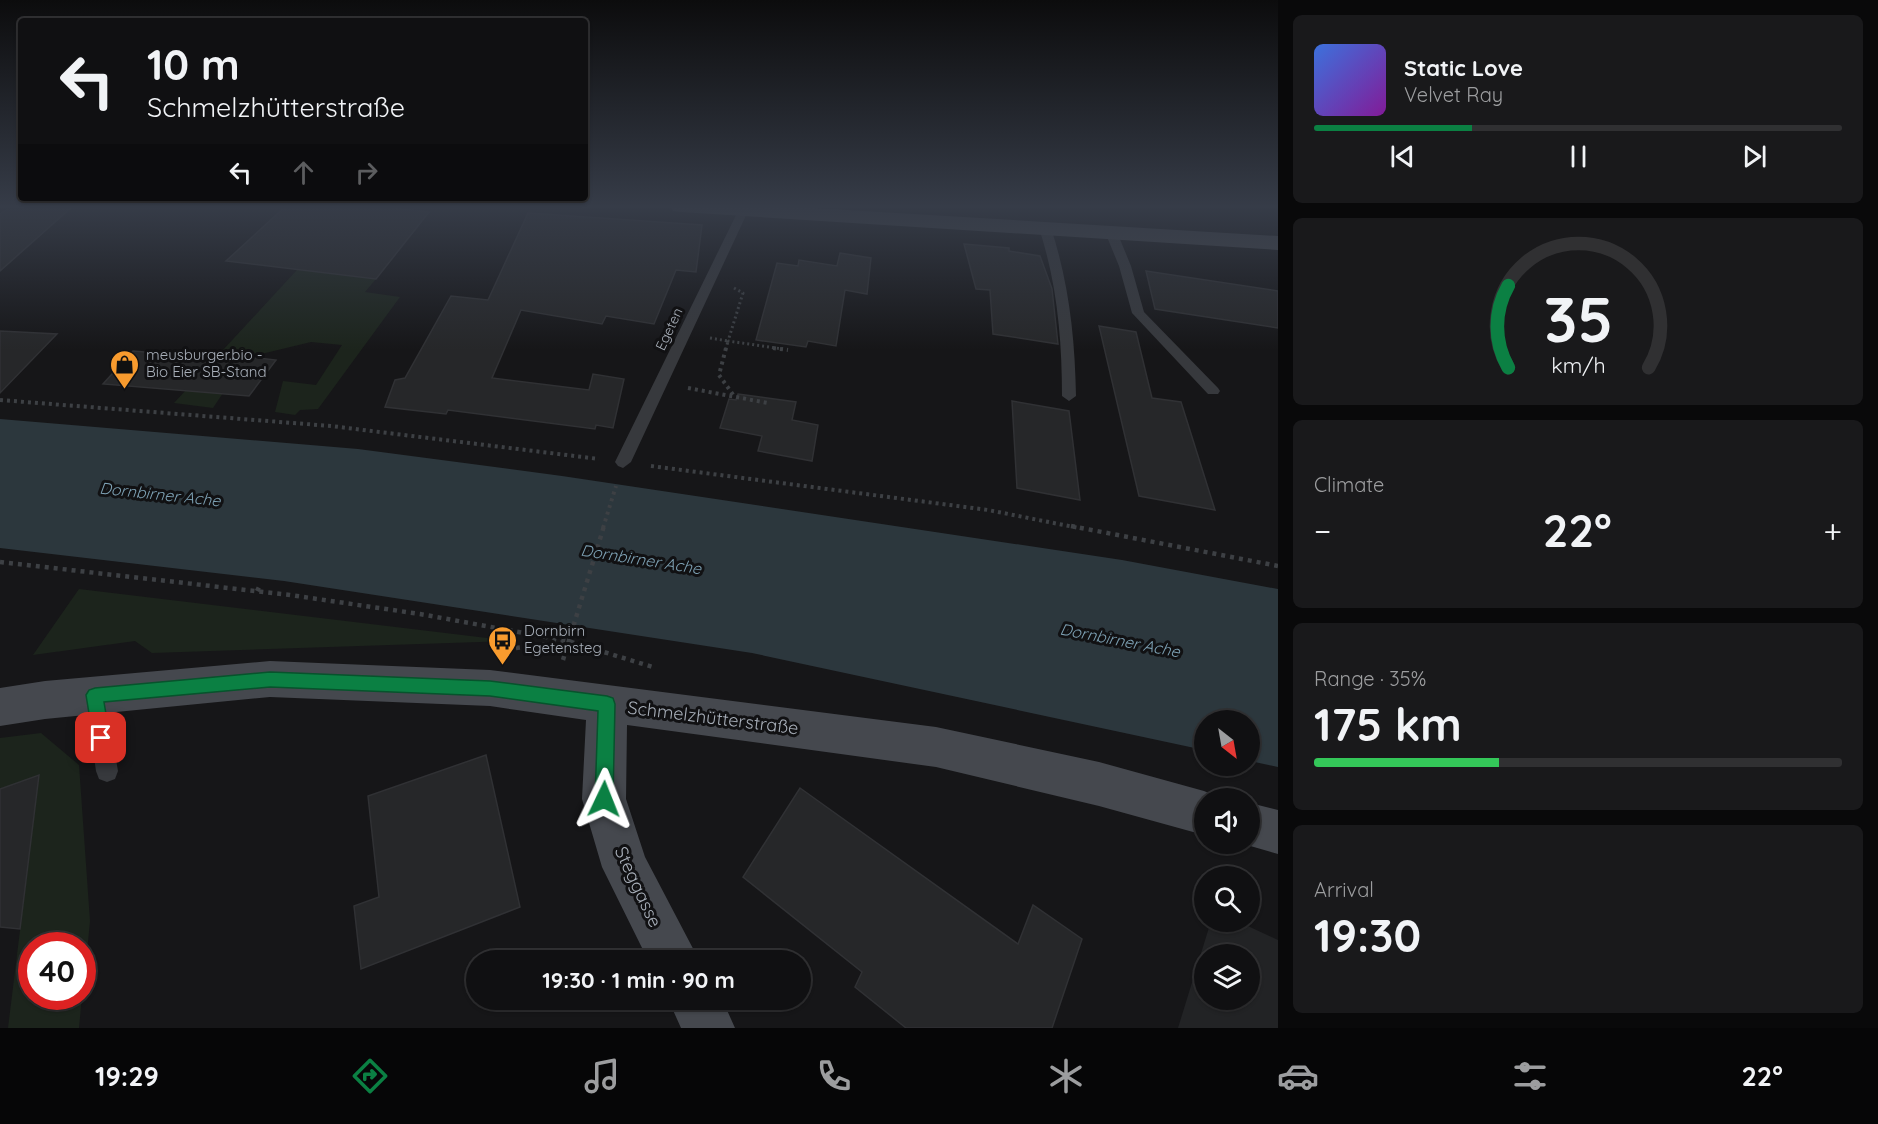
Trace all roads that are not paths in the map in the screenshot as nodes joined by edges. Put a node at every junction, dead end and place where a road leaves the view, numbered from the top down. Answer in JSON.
{"nodes":[{"id":1,"x":722,"y":254,"type":"edge"},
{"id":2,"x":1054,"y":254,"type":"edge"},
{"id":3,"x":1120,"y":254,"type":"edge"},
{"id":4,"x":1213,"y":391,"type":"dead end"},
{"id":5,"x":1069,"y":396,"type":"dead end"},
{"id":6,"x":623,"y":462,"type":"dead end"},
{"id":7,"x":95,"y":695,"type":"junction"},
{"id":8,"x":607,"y":704,"type":"junction"},
{"id":9,"x":0,"y":707,"type":"edge"},
{"id":10,"x":106,"y":771,"type":"dead end"},
{"id":11,"x":1194,"y":810,"type":"edge"},
{"id":12,"x":1260,"y":828,"type":"edge"},
{"id":13,"x":1278,"y":832,"type":"edge"},
{"id":14,"x":669,"y":950,"type":"edge"},
{"id":15,"x":700,"y":1010,"type":"edge"},
{"id":16,"x":709,"y":1028,"type":"edge"}],
"edges":[{"from":1,"to":6,"type":"lane","name":"Egeten"},
{"from":2,"to":5,"type":"lane"},
{"from":3,"to":4,"type":"lane"},
{"from":7,"to":8,"type":"street","name":"Schmelzhütterstraße"},
{"from":7,"to":9,"type":"street","name":"Schmelzhütterstraße"},
{"from":7,"to":10,"type":"lane"},
{"from":8,"to":11,"type":"street","name":"Schmelzhütterstraße"},
{"from":8,"to":14,"type":"street","name":"Steggasse"},
{"from":12,"to":13,"type":"street"},
{"from":15,"to":16,"type":"street"}]}
